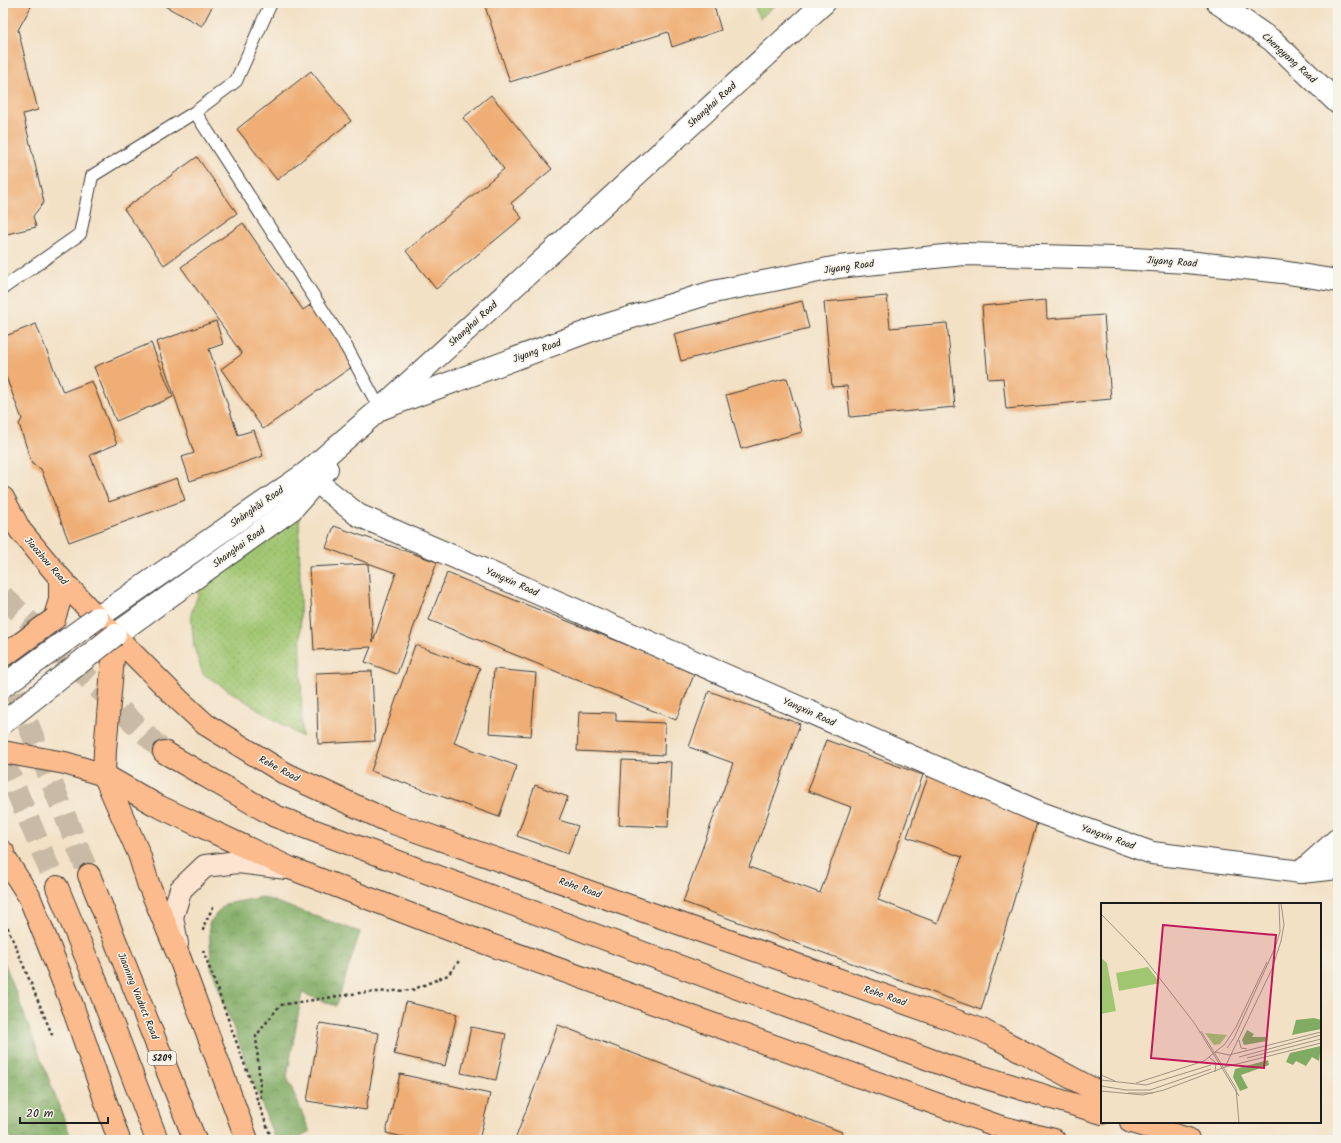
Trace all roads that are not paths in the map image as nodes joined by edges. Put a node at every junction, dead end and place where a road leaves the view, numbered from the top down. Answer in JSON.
{"nodes":[{"id":1,"x":271,"y":3,"type":"edge"},
{"id":2,"x":824,"y":3,"type":"edge"},
{"id":3,"x":1218,"y":3,"type":"edge"},
{"id":4,"x":1338,"y":103,"type":"edge"},
{"id":5,"x":195,"y":112,"type":"junction"},
{"id":6,"x":1338,"y":281,"type":"edge"},
{"id":7,"x":3,"y":288,"type":"edge"},
{"id":8,"x":380,"y":409,"type":"junction"},
{"id":9,"x":311,"y":477,"type":"junction"},
{"id":10,"x":3,"y":498,"type":"edge"},
{"id":11,"x":60,"y":578,"type":"junction"},
{"id":12,"x":97,"y":618,"type":"junction"},
{"id":13,"x":115,"y":635,"type":"junction"},
{"id":14,"x":3,"y":655,"type":"edge"},
{"id":15,"x":3,"y":686,"type":"edge"},
{"id":16,"x":3,"y":723,"type":"edge"},
{"id":17,"x":3,"y":752,"type":"edge"},
{"id":18,"x":164,"y":752,"type":"tunnel mouth"},
{"id":19,"x":104,"y":775,"type":"junction"},
{"id":20,"x":1338,"y":839,"type":"edge"},
{"id":21,"x":4,"y":855,"type":"edge"},
{"id":22,"x":290,"y":868,"type":"junction"},
{"id":23,"x":1338,"y":868,"type":"edge"},
{"id":24,"x":1301,"y":872,"type":"junction"},
{"id":25,"x":89,"y":875,"type":"tunnel mouth"},
{"id":26,"x":57,"y":887,"type":"tunnel mouth"},
{"id":27,"x":180,"y":959,"type":"junction"},
{"id":28,"x":1101,"y":1093,"type":"edge"},
{"id":29,"x":1101,"y":1113,"type":"edge"},
{"id":30,"x":1134,"y":1123,"type":"edge"},
{"id":31,"x":1157,"y":1123,"type":"edge"},
{"id":32,"x":256,"y":1136,"type":"edge"},
{"id":33,"x":119,"y":1140,"type":"edge"},
{"id":34,"x":157,"y":1140,"type":"edge"},
{"id":35,"x":196,"y":1140,"type":"edge"},
{"id":36,"x":1054,"y":1140,"type":"edge"},
{"id":37,"x":1190,"y":1140,"type":"edge"}],
"edges":[{"from":1,"to":5,"type":"lane"},
{"from":2,"to":8,"type":"street","name":"Shanghai Road"},
{"from":3,"to":4,"type":"street","name":"Chengyang Road"},
{"from":5,"to":7,"type":"lane"},
{"from":5,"to":8,"type":"lane"},
{"from":6,"to":8,"type":"street","name":"Jiyang Road"},
{"from":8,"to":9,"type":"street"},
{"from":9,"to":12,"type":"street"},
{"from":9,"to":13,"type":"street","name":"Shanghai Road"},
{"from":9,"to":24,"type":"street","name":"Yangxin Road"},
{"from":10,"to":11,"type":"main road","name":"Jiaozhou Road"},
{"from":11,"to":12,"type":"main road","name":"Jiaozhou Road"},
{"from":11,"to":14,"type":"main road","bridge":true},
{"from":12,"to":13,"type":"main road","name":"Rehe Road"},
{"from":12,"to":15,"type":"street","bridge":true},
{"from":13,"to":16,"type":"street","name":"Shanghai Road","bridge":true},
{"from":13,"to":19,"type":"main road"},
{"from":13,"to":28,"type":"main road","name":"Rehe Road"},
{"from":17,"to":19,"type":"main road"},
{"from":18,"to":29,"type":"main road"},
{"from":19,"to":22,"type":"main road"},
{"from":19,"to":27,"type":"main road"},
{"from":20,"to":24,"type":"street"},
{"from":21,"to":33,"type":"main road"},
{"from":22,"to":27,"type":"main road"},
{"from":22,"to":36,"type":"main road"},
{"from":23,"to":24,"type":"street","name":"Yangxin Road"},
{"from":25,"to":35,"type":"main road","name":"Jiaoning Viaduct Road","number":"S209"},
{"from":26,"to":34,"type":"main road"},
{"from":27,"to":32,"type":"main road"},
{"from":30,"to":37,"type":"main road"},
{"from":31,"to":37,"type":"main road"}]}
